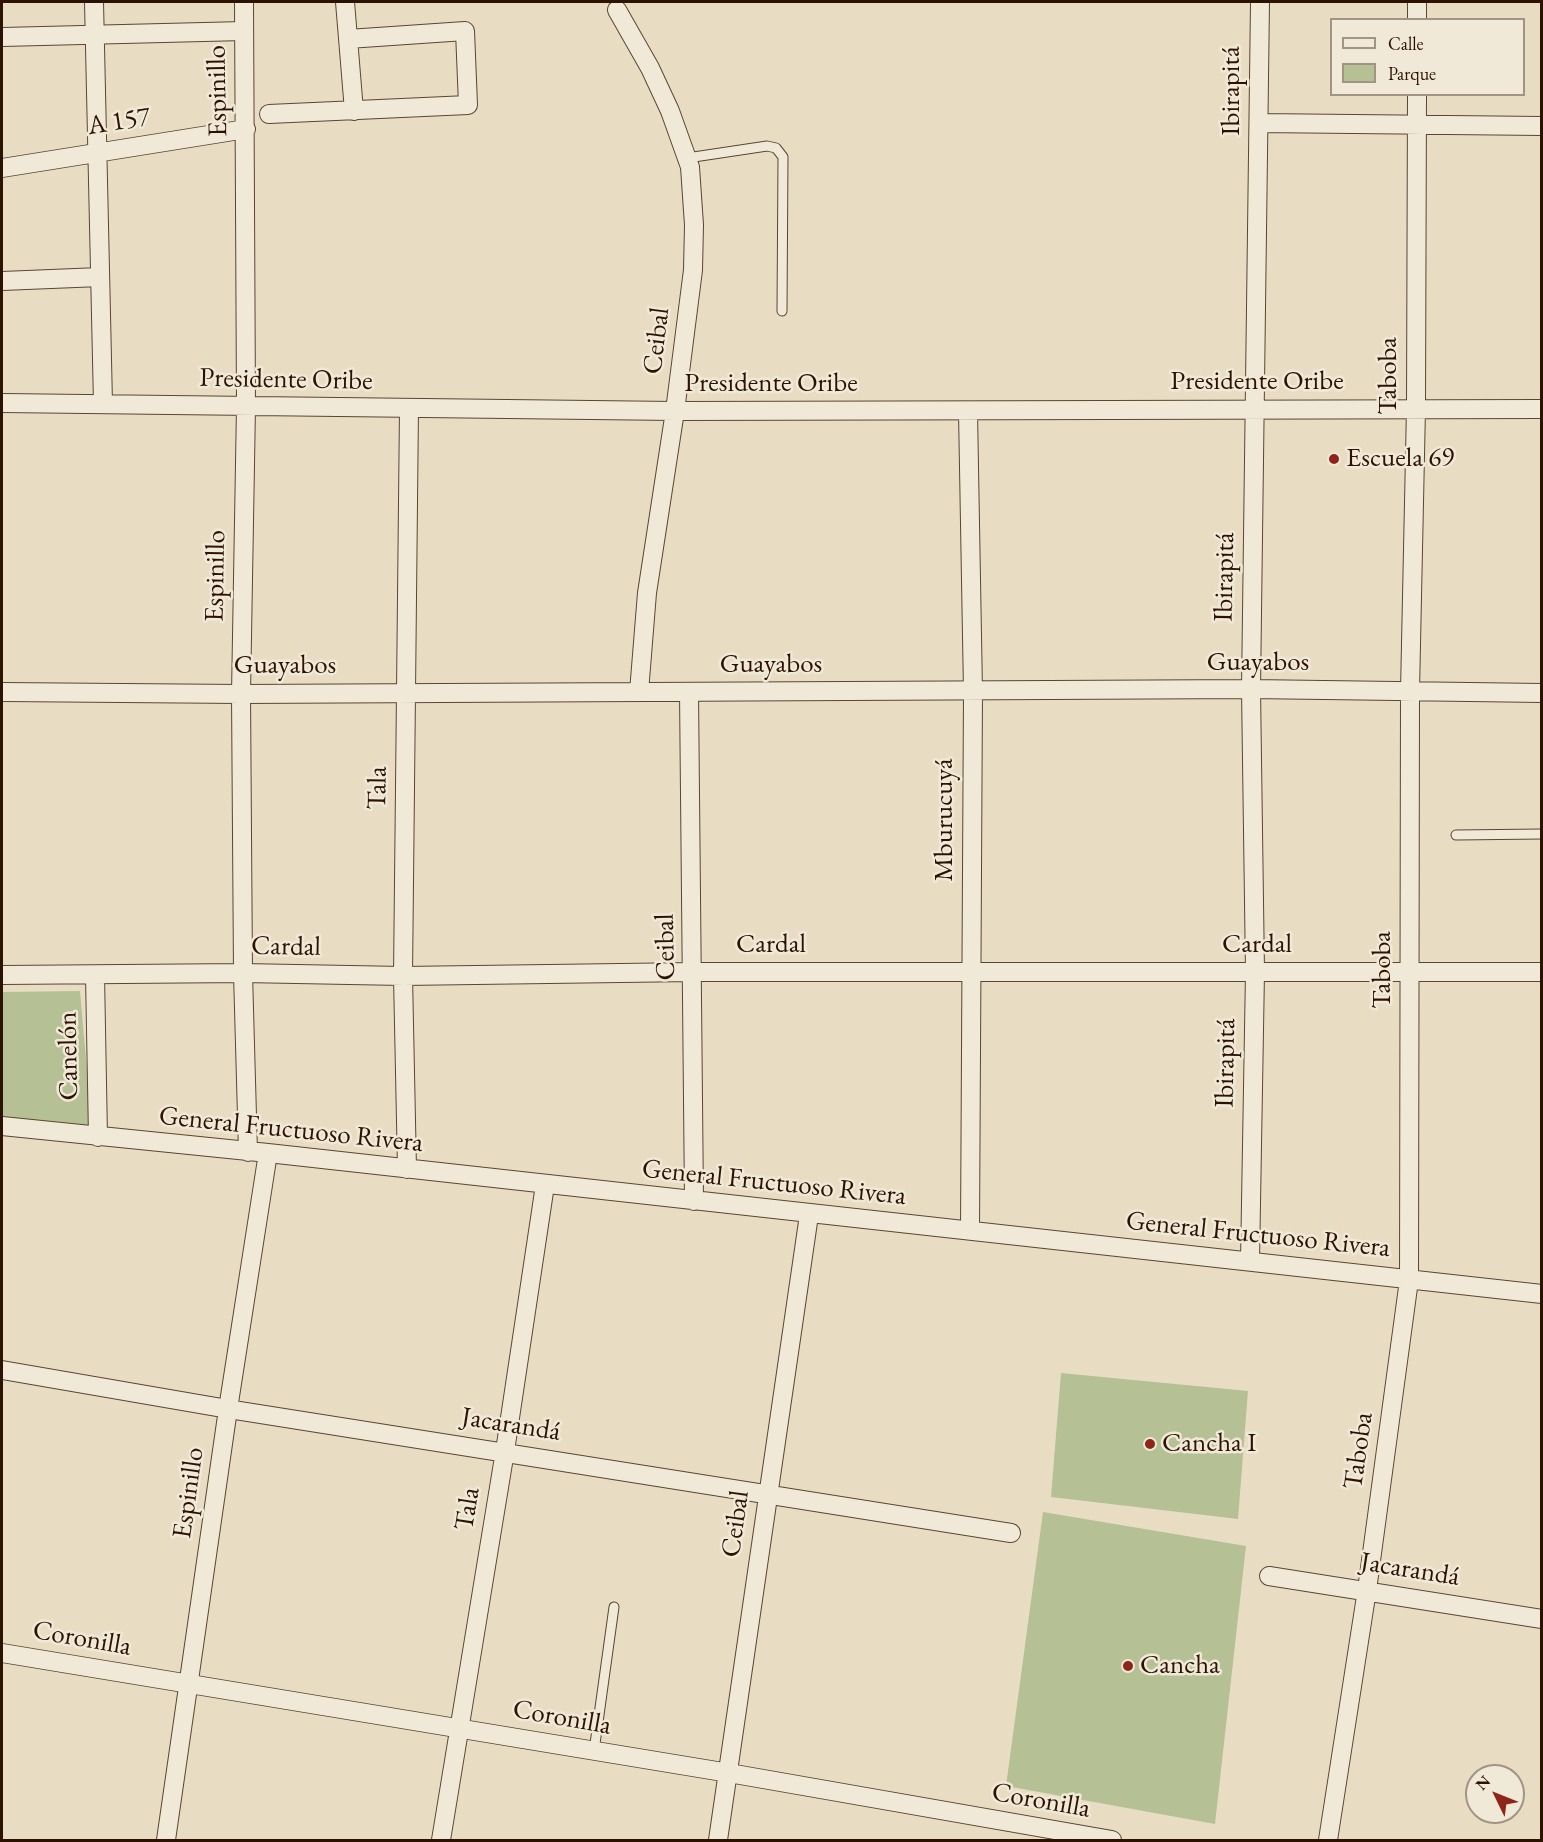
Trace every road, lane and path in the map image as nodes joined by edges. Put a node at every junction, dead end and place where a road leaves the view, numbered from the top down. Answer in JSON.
{"nodes":[{"id":1,"x":94,"y":2,"type":"edge"},
{"id":2,"x":244,"y":2,"type":"edge"},
{"id":3,"x":345,"y":2,"type":"edge"},
{"id":4,"x":1260,"y":2,"type":"edge"},
{"id":5,"x":1417,"y":2,"type":"edge"},
{"id":6,"x":617,"y":10,"type":"dead end"},
{"id":7,"x":1417,"y":18,"type":"edge"},
{"id":8,"x":244,"y":31,"type":"junction"},
{"id":9,"x":95,"y":35,"type":"junction"},
{"id":10,"x":2,"y":38,"type":"edge"},
{"id":11,"x":348,"y":39,"type":"junction"},
{"id":12,"x":1417,"y":96,"type":"edge"},
{"id":13,"x":354,"y":111,"type":"junction"},
{"id":14,"x":269,"y":114,"type":"dead end"},
{"id":15,"x":1259,"y":123,"type":"junction"},
{"id":16,"x":1417,"y":125,"type":"junction"},
{"id":17,"x":1542,"y":126,"type":"edge"},
{"id":18,"x":246,"y":129,"type":"junction"},
{"id":19,"x":98,"y":153,"type":"junction"},
{"id":20,"x":687,"y":158,"type":"junction"},
{"id":21,"x":2,"y":168,"type":"edge"},
{"id":22,"x":100,"y":277,"type":"junction"},
{"id":23,"x":2,"y":281,"type":"edge"},
{"id":24,"x":782,"y":311,"type":"dead end"},
{"id":25,"x":2,"y":403,"type":"edge"},
{"id":26,"x":103,"y":404,"type":"junction"},
{"id":27,"x":246,"y":406,"type":"junction"},
{"id":28,"x":409,"y":408,"type":"junction"},
{"id":29,"x":1416,"y":408,"type":"junction"},
{"id":30,"x":1542,"y":409,"type":"edge"},
{"id":31,"x":1254,"y":410,"type":"junction"},
{"id":32,"x":675,"y":411,"type":"junction"},
{"id":33,"x":968,"y":411,"type":"junction"},
{"id":34,"x":1251,"y":689,"type":"junction"},
{"id":35,"x":2,"y":692,"type":"edge"},
{"id":36,"x":406,"y":692,"type":"junction"},
{"id":37,"x":639,"y":692,"type":"junction"},
{"id":38,"x":689,"y":692,"type":"junction"},
{"id":39,"x":973,"y":692,"type":"junction"},
{"id":40,"x":1410,"y":692,"type":"junction"},
{"id":41,"x":241,"y":693,"type":"junction"},
{"id":42,"x":1542,"y":693,"type":"edge"},
{"id":43,"x":1542,"y":834,"type":"edge"},
{"id":44,"x":1456,"y":835,"type":"dead end"},
{"id":45,"x":693,"y":972,"type":"junction"},
{"id":46,"x":972,"y":972,"type":"junction"},
{"id":47,"x":1255,"y":972,"type":"junction"},
{"id":48,"x":1410,"y":972,"type":"junction"},
{"id":49,"x":1542,"y":972,"type":"edge"},
{"id":50,"x":243,"y":973,"type":"junction"},
{"id":51,"x":2,"y":975,"type":"edge"},
{"id":52,"x":95,"y":975,"type":"junction"},
{"id":53,"x":403,"y":976,"type":"junction"},
{"id":54,"x":2,"y":1126,"type":"edge"},
{"id":55,"x":98,"y":1137,"type":"junction"},
{"id":56,"x":248,"y":1152,"type":"junction"},
{"id":57,"x":268,"y":1153,"type":"junction"},
{"id":58,"x":407,"y":1169,"type":"junction"},
{"id":59,"x":545,"y":1185,"type":"junction"},
{"id":60,"x":694,"y":1201,"type":"junction"},
{"id":61,"x":809,"y":1215,"type":"junction"},
{"id":62,"x":970,"y":1230,"type":"junction"},
{"id":63,"x":1250,"y":1262,"type":"junction"},
{"id":64,"x":1409,"y":1280,"type":"junction"},
{"id":65,"x":1542,"y":1294,"type":"edge"},
{"id":66,"x":2,"y":1370,"type":"edge"},
{"id":67,"x":228,"y":1409,"type":"junction"},
{"id":68,"x":505,"y":1451,"type":"junction"},
{"id":69,"x":768,"y":1495,"type":"junction"},
{"id":70,"x":1011,"y":1533,"type":"dead end"},
{"id":71,"x":1269,"y":1576,"type":"dead end"},
{"id":72,"x":1367,"y":1590,"type":"junction"},
{"id":73,"x":614,"y":1607,"type":"dead end"},
{"id":74,"x":1542,"y":1619,"type":"edge"},
{"id":75,"x":2,"y":1653,"type":"edge"},
{"id":76,"x":188,"y":1684,"type":"junction"},
{"id":77,"x":459,"y":1728,"type":"junction"},
{"id":78,"x":594,"y":1751,"type":"junction"},
{"id":79,"x":729,"y":1773,"type":"junction"},
{"id":80,"x":166,"y":1840,"type":"edge"},
{"id":81,"x":441,"y":1840,"type":"edge"},
{"id":82,"x":718,"y":1840,"type":"edge"},
{"id":83,"x":1112,"y":1840,"type":"edge"},
{"id":84,"x":1328,"y":1840,"type":"edge"}],
"edges":[{"from":1,"to":9,"type":"street"},
{"from":2,"to":8,"type":"street","name":"Espinillo"},
{"from":3,"to":11,"type":"street"},
{"from":4,"to":15,"type":"street","name":"Ibirapitá"},
{"from":5,"to":7,"type":"street"},
{"from":6,"to":20,"type":"street","name":"Ceibal"},
{"from":8,"to":9,"type":"street"},
{"from":8,"to":18,"type":"street","name":"Espinillo"},
{"from":9,"to":10,"type":"street"},
{"from":9,"to":19,"type":"street"},
{"from":11,"to":13,"type":"street"},
{"from":11,"to":13,"type":"street"},
{"from":12,"to":16,"type":"street","name":"Taboba"},
{"from":13,"to":14,"type":"street"},
{"from":15,"to":16,"type":"street"},
{"from":15,"to":31,"type":"street","name":"Ibirapitá"},
{"from":16,"to":17,"type":"street"},
{"from":16,"to":29,"type":"street","name":"Taboba"},
{"from":18,"to":19,"type":"street","name":"A 157"},
{"from":18,"to":27,"type":"street","name":"Espinillo"},
{"from":19,"to":21,"type":"street","name":"A 157"},
{"from":19,"to":22,"type":"street"},
{"from":20,"to":24,"type":"lane"},
{"from":20,"to":32,"type":"street","name":"Ceibal"},
{"from":22,"to":23,"type":"street"},
{"from":22,"to":26,"type":"street"},
{"from":25,"to":26,"type":"street","name":"Presidente Oribe"},
{"from":26,"to":27,"type":"street","name":"Presidente Oribe"},
{"from":27,"to":28,"type":"street","name":"Presidente Oribe"},
{"from":27,"to":41,"type":"street","name":"Espinillo"},
{"from":28,"to":32,"type":"street","name":"Presidente Oribe"},
{"from":28,"to":36,"type":"street","name":"Tala"},
{"from":29,"to":30,"type":"street","name":"Presidente Oribe"},
{"from":29,"to":31,"type":"street","name":"Presidente Oribe"},
{"from":29,"to":40,"type":"street","name":"Taboba"},
{"from":31,"to":33,"type":"street","name":"Presidente Oribe"},
{"from":31,"to":34,"type":"street","name":"Ibirapitá"},
{"from":32,"to":33,"type":"street","name":"Presidente Oribe"},
{"from":32,"to":37,"type":"street","name":"Ceibal"},
{"from":33,"to":39,"type":"street","name":"Mburucuyá"},
{"from":34,"to":39,"type":"street","name":"Guayabos"},
{"from":34,"to":40,"type":"street","name":"Guayabos"},
{"from":34,"to":47,"type":"street","name":"Ibirapitá"},
{"from":35,"to":41,"type":"street","name":"Guayabos"},
{"from":36,"to":37,"type":"street","name":"Guayabos"},
{"from":36,"to":41,"type":"street","name":"Guayabos"},
{"from":36,"to":53,"type":"street","name":"Tala"},
{"from":37,"to":38,"type":"street","name":"Guayabos"},
{"from":38,"to":39,"type":"street","name":"Guayabos"},
{"from":38,"to":45,"type":"street","name":"Ceibal"},
{"from":39,"to":46,"type":"street","name":"Mburucuyá"},
{"from":40,"to":42,"type":"street","name":"Guayabos"},
{"from":40,"to":48,"type":"street","name":"Taboba"},
{"from":41,"to":50,"type":"street","name":"Espinillo"},
{"from":43,"to":44,"type":"lane"},
{"from":45,"to":46,"type":"street","name":"Cardal"},
{"from":45,"to":53,"type":"street","name":"Cardal"},
{"from":45,"to":60,"type":"street","name":"Ceibal"},
{"from":46,"to":47,"type":"street","name":"Cardal"},
{"from":46,"to":62,"type":"street","name":"Mburucuyá"},
{"from":47,"to":48,"type":"street","name":"Cardal"},
{"from":47,"to":63,"type":"street","name":"Ibirapitá"},
{"from":48,"to":49,"type":"street","name":"Cardal"},
{"from":48,"to":64,"type":"street","name":"Taboba"},
{"from":50,"to":52,"type":"street","name":"Cardal"},
{"from":50,"to":53,"type":"street","name":"Cardal"},
{"from":50,"to":56,"type":"street","name":"Espinillo"},
{"from":51,"to":52,"type":"street","name":"Cardal"},
{"from":52,"to":55,"type":"street","name":"Canelón"},
{"from":53,"to":58,"type":"street","name":"Tala"},
{"from":54,"to":55,"type":"street","name":"General Fructuoso Rivera"},
{"from":55,"to":56,"type":"street","name":"General Fructuoso Rivera"},
{"from":56,"to":57,"type":"street","name":"General Fructuoso Rivera"},
{"from":57,"to":58,"type":"street","name":"General Fructuoso Rivera"},
{"from":57,"to":67,"type":"street","name":"Espinillo"},
{"from":58,"to":59,"type":"street","name":"General Fructuoso Rivera"},
{"from":59,"to":60,"type":"street","name":"General Fructuoso Rivera"},
{"from":59,"to":68,"type":"street","name":"Tala"},
{"from":60,"to":61,"type":"street","name":"General Fructuoso Rivera"},
{"from":61,"to":62,"type":"street","name":"General Fructuoso Rivera"},
{"from":61,"to":69,"type":"street","name":"Ceibal"},
{"from":62,"to":63,"type":"street","name":"General Fructuoso Rivera"},
{"from":63,"to":64,"type":"street","name":"General Fructuoso Rivera"},
{"from":64,"to":65,"type":"street","name":"General Fructuoso Rivera"},
{"from":64,"to":72,"type":"street","name":"Taboba"},
{"from":66,"to":67,"type":"street","name":"Jacarandá"},
{"from":67,"to":68,"type":"street","name":"Jacarandá"},
{"from":67,"to":76,"type":"street","name":"Espinillo"},
{"from":68,"to":69,"type":"street","name":"Jacarandá"},
{"from":68,"to":77,"type":"street","name":"Tala"},
{"from":69,"to":70,"type":"street","name":"Jacarandá"},
{"from":69,"to":79,"type":"street","name":"Ceibal"},
{"from":71,"to":72,"type":"street","name":"Jacarandá"},
{"from":72,"to":74,"type":"street","name":"Jacarandá"},
{"from":72,"to":84,"type":"street","name":"Taboba"},
{"from":73,"to":78,"type":"lane"},
{"from":75,"to":76,"type":"street","name":"Coronilla"},
{"from":76,"to":77,"type":"street","name":"Coronilla"},
{"from":76,"to":80,"type":"street","name":"Espinillo"},
{"from":77,"to":78,"type":"street","name":"Coronilla"},
{"from":77,"to":81,"type":"street","name":"Tala"},
{"from":78,"to":79,"type":"street","name":"Coronilla"},
{"from":79,"to":82,"type":"street","name":"Ceibal"},
{"from":79,"to":83,"type":"street","name":"Coronilla"}]}
